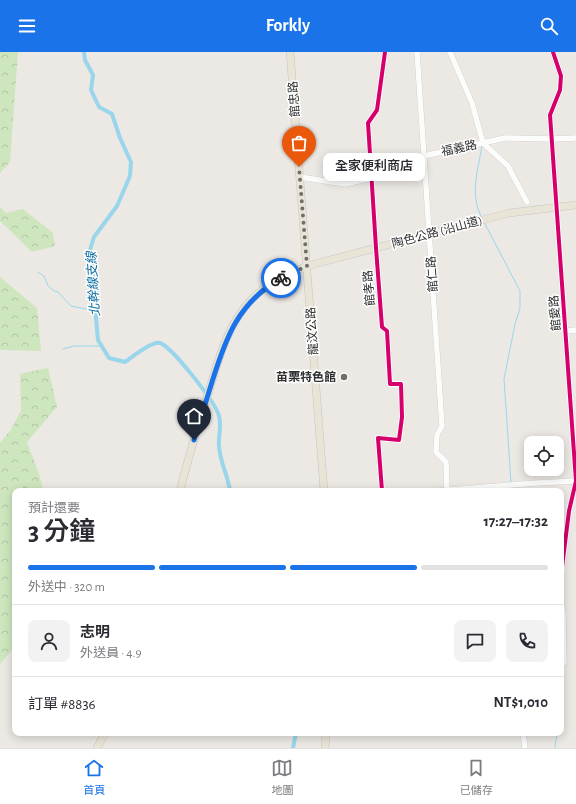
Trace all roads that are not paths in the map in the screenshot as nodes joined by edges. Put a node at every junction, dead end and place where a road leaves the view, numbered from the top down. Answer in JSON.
{"nodes":[{"id":1,"x":290,"y":52,"type":"edge"},
{"id":2,"x":385,"y":52,"type":"edge"},
{"id":3,"x":417,"y":52,"type":"edge"},
{"id":4,"x":450,"y":52,"type":"edge"},
{"id":5,"x":552,"y":52,"type":"edge"},
{"id":6,"x":576,"y":138,"type":"edge"},
{"id":7,"x":552,"y":139,"type":"junction"},
{"id":8,"x":483,"y":143,"type":"junction"},
{"id":9,"x":424,"y":156,"type":"junction"},
{"id":10,"x":300,"y":177,"type":"junction"},
{"id":11,"x":372,"y":178,"type":"junction"},
{"id":12,"x":527,"y":202,"type":"dead end"},
{"id":13,"x":576,"y":205,"type":"edge"},
{"id":14,"x":557,"y":207,"type":"junction"},
{"id":15,"x":430,"y":234,"type":"junction"},
{"id":16,"x":376,"y":248,"type":"junction"},
{"id":17,"x":307,"y":266,"type":"junction"},
{"id":18,"x":576,"y":330,"type":"edge"},
{"id":19,"x":566,"y":331,"type":"junction"},
{"id":20,"x":575,"y":457,"type":"edge"},
{"id":21,"x":576,"y":482,"type":"edge"},
{"id":22,"x":181,"y":488,"type":"edge"},
{"id":23,"x":324,"y":488,"type":"edge"},
{"id":24,"x":382,"y":488,"type":"edge"},
{"id":25,"x":447,"y":488,"type":"edge"},
{"id":26,"x":480,"y":488,"type":"edge"},
{"id":27,"x":564,"y":551,"type":"edge"},
{"id":28,"x":103,"y":736,"type":"edge"},
{"id":29,"x":326,"y":736,"type":"edge"},
{"id":30,"x":523,"y":736,"type":"edge"},
{"id":31,"x":97,"y":748,"type":"edge"},
{"id":32,"x":325,"y":748,"type":"edge"},
{"id":33,"x":525,"y":748,"type":"edge"}],
"edges":[{"from":1,"to":10,"type":"main road","name":"館忠路"},
{"from":2,"to":11,"type":"street","name":"館孝路"},
{"from":3,"to":9,"type":"street","name":"館仁路"},
{"from":4,"to":8,"type":"street"},
{"from":5,"to":7,"type":"street","name":"館愛路"},
{"from":6,"to":7,"type":"street","name":"福義路"},
{"from":7,"to":8,"type":"street","name":"福義路"},
{"from":7,"to":14,"type":"street","name":"館愛路"},
{"from":8,"to":9,"type":"street","name":"福義路"},
{"from":8,"to":12,"type":"street"},
{"from":9,"to":11,"type":"street","name":"福義路"},
{"from":9,"to":15,"type":"street","name":"館仁路"},
{"from":10,"to":11,"type":"street","name":"福義路"},
{"from":10,"to":17,"type":"main road","name":"館忠路"},
{"from":11,"to":16,"type":"street","name":"館孝路"},
{"from":13,"to":14,"type":"main road","name":"陶色公路 (沿山道)"},
{"from":14,"to":15,"type":"main road","name":"陶色公路 (沿山道)"},
{"from":14,"to":19,"type":"street","name":"館愛路"},
{"from":15,"to":16,"type":"main road","name":"陶色公路 (沿山道)"},
{"from":15,"to":25,"type":"street","name":"館仁路"},
{"from":16,"to":17,"type":"main road","name":"陶色公路 (沿山道)"},
{"from":16,"to":24,"type":"street","name":"館孝路"},
{"from":17,"to":22,"type":"main road","name":"陶色公路 (沿山道)"},
{"from":17,"to":23,"type":"main road","name":"龍汶公路"},
{"from":18,"to":19,"type":"street"},
{"from":19,"to":20,"type":"street","name":"館愛路"},
{"from":20,"to":21,"type":"street","name":"館愛路"},
{"from":21,"to":26,"type":"street"},
{"from":21,"to":27,"type":"street","name":"館愛路"},
{"from":28,"to":31,"type":"main road"},
{"from":29,"to":32,"type":"main road"},
{"from":30,"to":33,"type":"street"}]}
